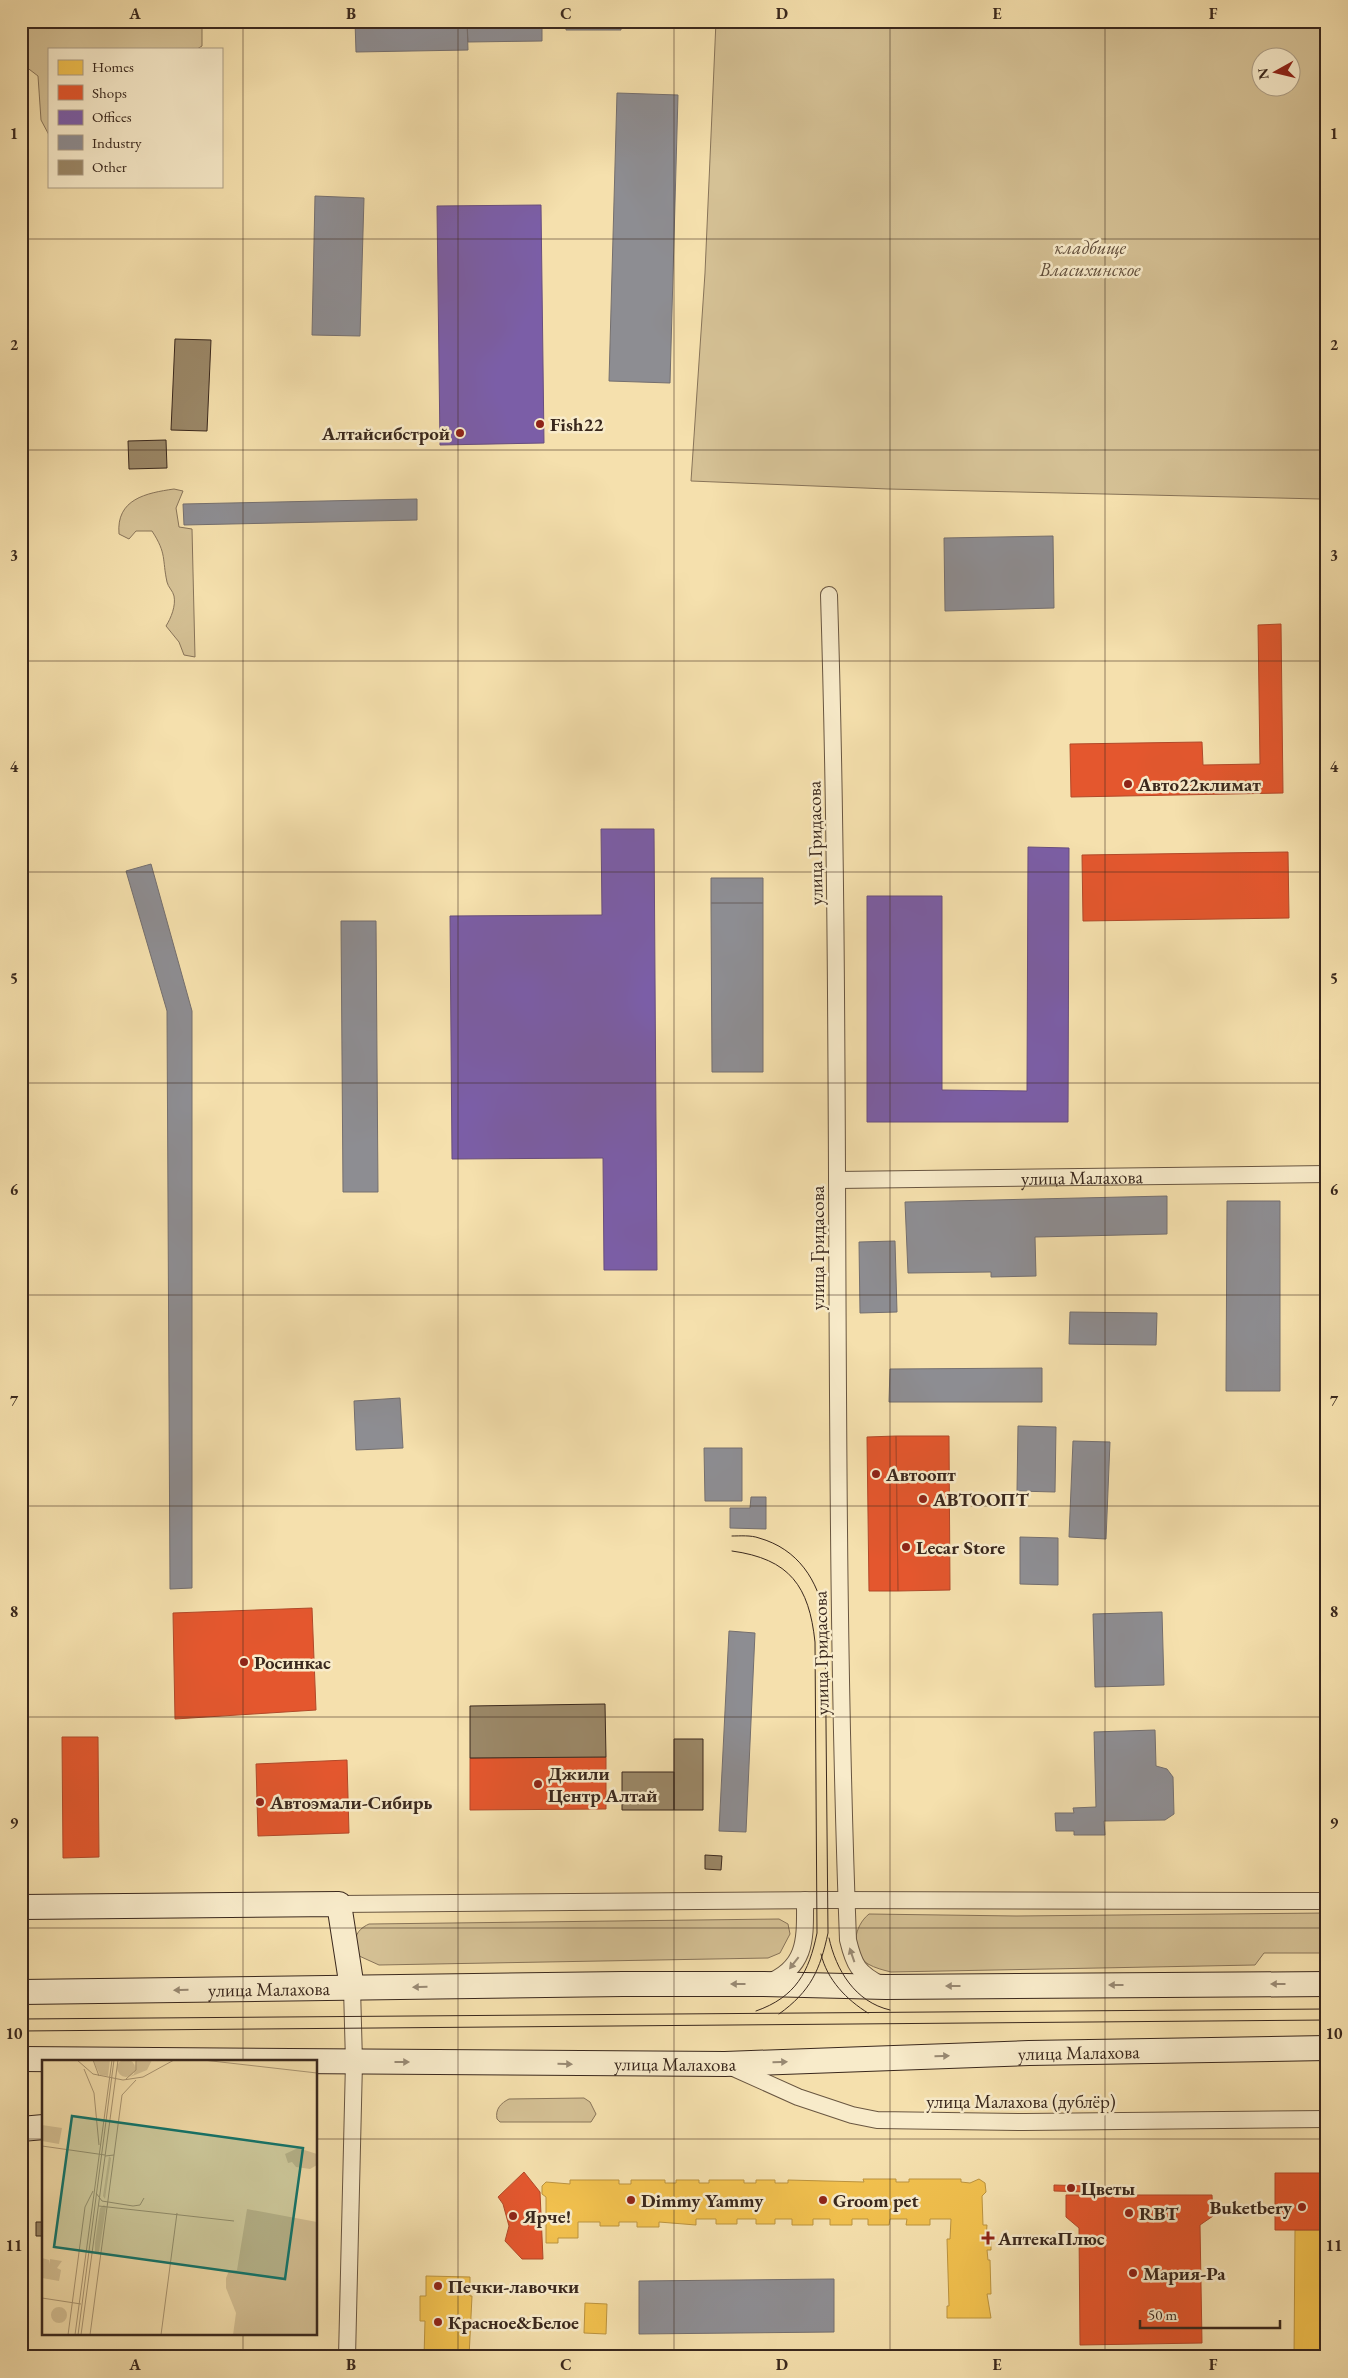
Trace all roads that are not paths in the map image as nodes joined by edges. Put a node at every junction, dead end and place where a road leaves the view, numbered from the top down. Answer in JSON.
{"nodes":[{"id":1,"x":829,"y":595,"type":"dead end"},
{"id":2,"x":1327,"y":1174,"type":"edge"},
{"id":3,"x":837,"y":1180,"type":"junction"},
{"id":4,"x":805,"y":1900,"type":"junction"},
{"id":5,"x":846,"y":1900,"type":"junction"},
{"id":6,"x":1327,"y":1901,"type":"edge"},
{"id":7,"x":339,"y":1904,"type":"junction"},
{"id":8,"x":21,"y":1907,"type":"edge"},
{"id":9,"x":764,"y":1984,"type":"junction"},
{"id":10,"x":1327,"y":1984,"type":"edge"},
{"id":11,"x":886,"y":1987,"type":"junction"},
{"id":12,"x":352,"y":1988,"type":"junction"},
{"id":13,"x":21,"y":1992,"type":"edge"},
{"id":14,"x":1327,"y":2048,"type":"edge"},
{"id":15,"x":21,"y":2060,"type":"edge"},
{"id":16,"x":42,"y":2060,"type":"edge"},
{"id":17,"x":318,"y":2062,"type":"edge"},
{"id":18,"x":354,"y":2062,"type":"junction"},
{"id":19,"x":725,"y":2064,"type":"junction"},
{"id":20,"x":1327,"y":2119,"type":"edge"},
{"id":21,"x":42,"y":2126,"type":"edge"},
{"id":22,"x":21,"y":2129,"type":"edge"},
{"id":23,"x":347,"y":2357,"type":"edge"}],
"edges":[{"from":1,"to":3,"type":"street","name":"улица Гридасова"},
{"from":2,"to":3,"type":"street","name":"улица Малахова"},
{"from":3,"to":5,"type":"street","name":"улица Гридасова"},
{"from":4,"to":5,"type":"street"},
{"from":4,"to":7,"type":"street"},
{"from":4,"to":9,"type":"street","one_way":true},
{"from":5,"to":6,"type":"street"},
{"from":11,"to":5,"type":"street","name":"улица Гридасова","one_way":true},
{"from":7,"to":8,"type":"main road"},
{"from":7,"to":12,"type":"main road"},
{"from":9,"to":11,"type":"main road","name":"улица Малахова"},
{"from":9,"to":12,"type":"main road","name":"улица Малахова","one_way":true},
{"from":10,"to":11,"type":"main road","name":"улица Малахова","one_way":true},
{"from":12,"to":13,"type":"main road","name":"улица Малахова","one_way":true},
{"from":12,"to":18,"type":"street"},
{"from":19,"to":14,"type":"main road","name":"улица Малахова","one_way":true},
{"from":15,"to":16,"type":"main road","name":"улица Малахова"},
{"from":17,"to":18,"type":"main road","name":"улица Малахова"},
{"from":18,"to":19,"type":"main road","name":"улица Малахова","one_way":true},
{"from":18,"to":23,"type":"street"},
{"from":19,"to":20,"type":"street","name":"улица Малахова (дублёр)"},
{"from":21,"to":22,"type":"main road"}]}
